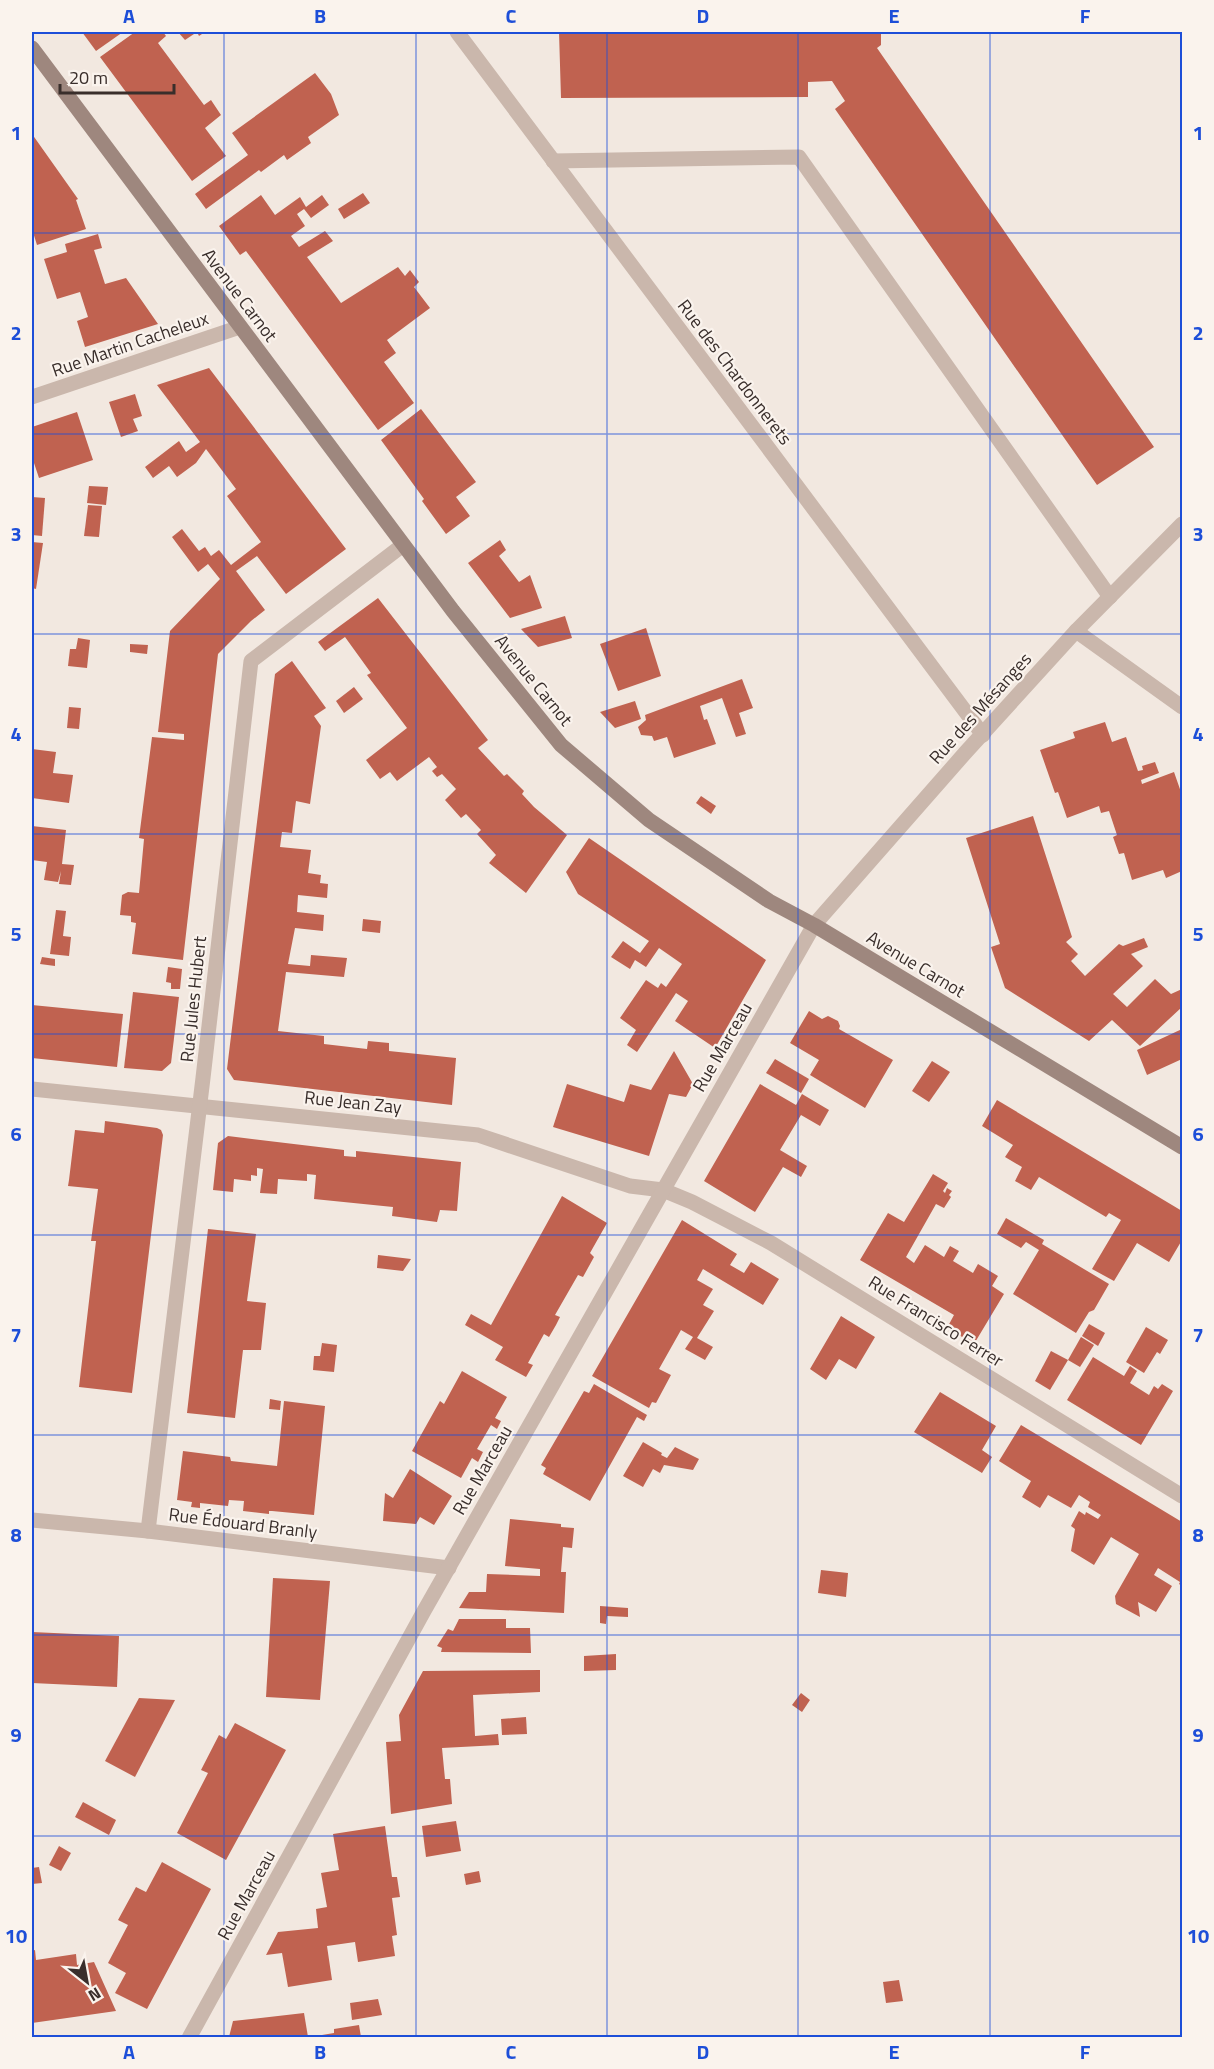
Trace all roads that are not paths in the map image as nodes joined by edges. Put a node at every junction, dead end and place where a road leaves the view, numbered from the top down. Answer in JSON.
{"nodes":[{"id":1,"x":457,"y":32,"type":"edge"},
{"id":2,"x":32,"y":48,"type":"edge"},
{"id":3,"x":553,"y":161,"type":"junction"},
{"id":4,"x":240,"y":327,"type":"junction"},
{"id":5,"x":32,"y":397,"type":"edge"},
{"id":6,"x":1182,"y":524,"type":"edge"},
{"id":7,"x":403,"y":545,"type":"junction"},
{"id":8,"x":1110,"y":597,"type":"junction"},
{"id":9,"x":1076,"y":631,"type":"junction"},
{"id":10,"x":1182,"y":707,"type":"edge"},
{"id":11,"x":983,"y":735,"type":"junction"},
{"id":12,"x":814,"y":925,"type":"junction"},
{"id":13,"x":32,"y":1089,"type":"edge"},
{"id":14,"x":200,"y":1106,"type":"junction"},
{"id":15,"x":1182,"y":1147,"type":"edge"},
{"id":16,"x":663,"y":1190,"type":"junction"},
{"id":17,"x":1182,"y":1496,"type":"edge"},
{"id":18,"x":32,"y":1520,"type":"edge"},
{"id":19,"x":148,"y":1531,"type":"junction"},
{"id":20,"x":449,"y":1568,"type":"junction"},
{"id":21,"x":189,"y":2037,"type":"edge"}],
"edges":[{"from":1,"to":3,"type":"street","name":"Rue des Chardonnerets"},
{"from":2,"to":4,"type":"main road","name":"Avenue Carnot"},
{"from":3,"to":8,"type":"street"},
{"from":3,"to":11,"type":"street","name":"Rue des Chardonnerets"},
{"from":4,"to":5,"type":"street","name":"Rue Martin Cacheleux"},
{"from":4,"to":7,"type":"main road","name":"Avenue Carnot"},
{"from":6,"to":8,"type":"street","name":"Rue des Mésanges"},
{"from":7,"to":12,"type":"main road","name":"Avenue Carnot"},
{"from":7,"to":14,"type":"street","name":"Rue Jules Hubert"},
{"from":8,"to":9,"type":"street","name":"Rue des Mésanges"},
{"from":9,"to":10,"type":"street"},
{"from":9,"to":11,"type":"street","name":"Rue des Mésanges"},
{"from":11,"to":12,"type":"street","name":"Rue des Mésanges"},
{"from":12,"to":15,"type":"main road","name":"Avenue Carnot"},
{"from":12,"to":16,"type":"street","name":"Rue Marceau"},
{"from":13,"to":14,"type":"street","name":"Rue Jean Zay"},
{"from":14,"to":16,"type":"street","name":"Rue Jean Zay"},
{"from":14,"to":19,"type":"street","name":"Rue Jules Hubert"},
{"from":16,"to":17,"type":"street","name":"Rue Francisco Ferrer"},
{"from":16,"to":20,"type":"street","name":"Rue Marceau"},
{"from":18,"to":19,"type":"street","name":"Rue Édouard Branly"},
{"from":19,"to":20,"type":"street","name":"Rue Édouard Branly"},
{"from":20,"to":21,"type":"street","name":"Rue Marceau"}]}
